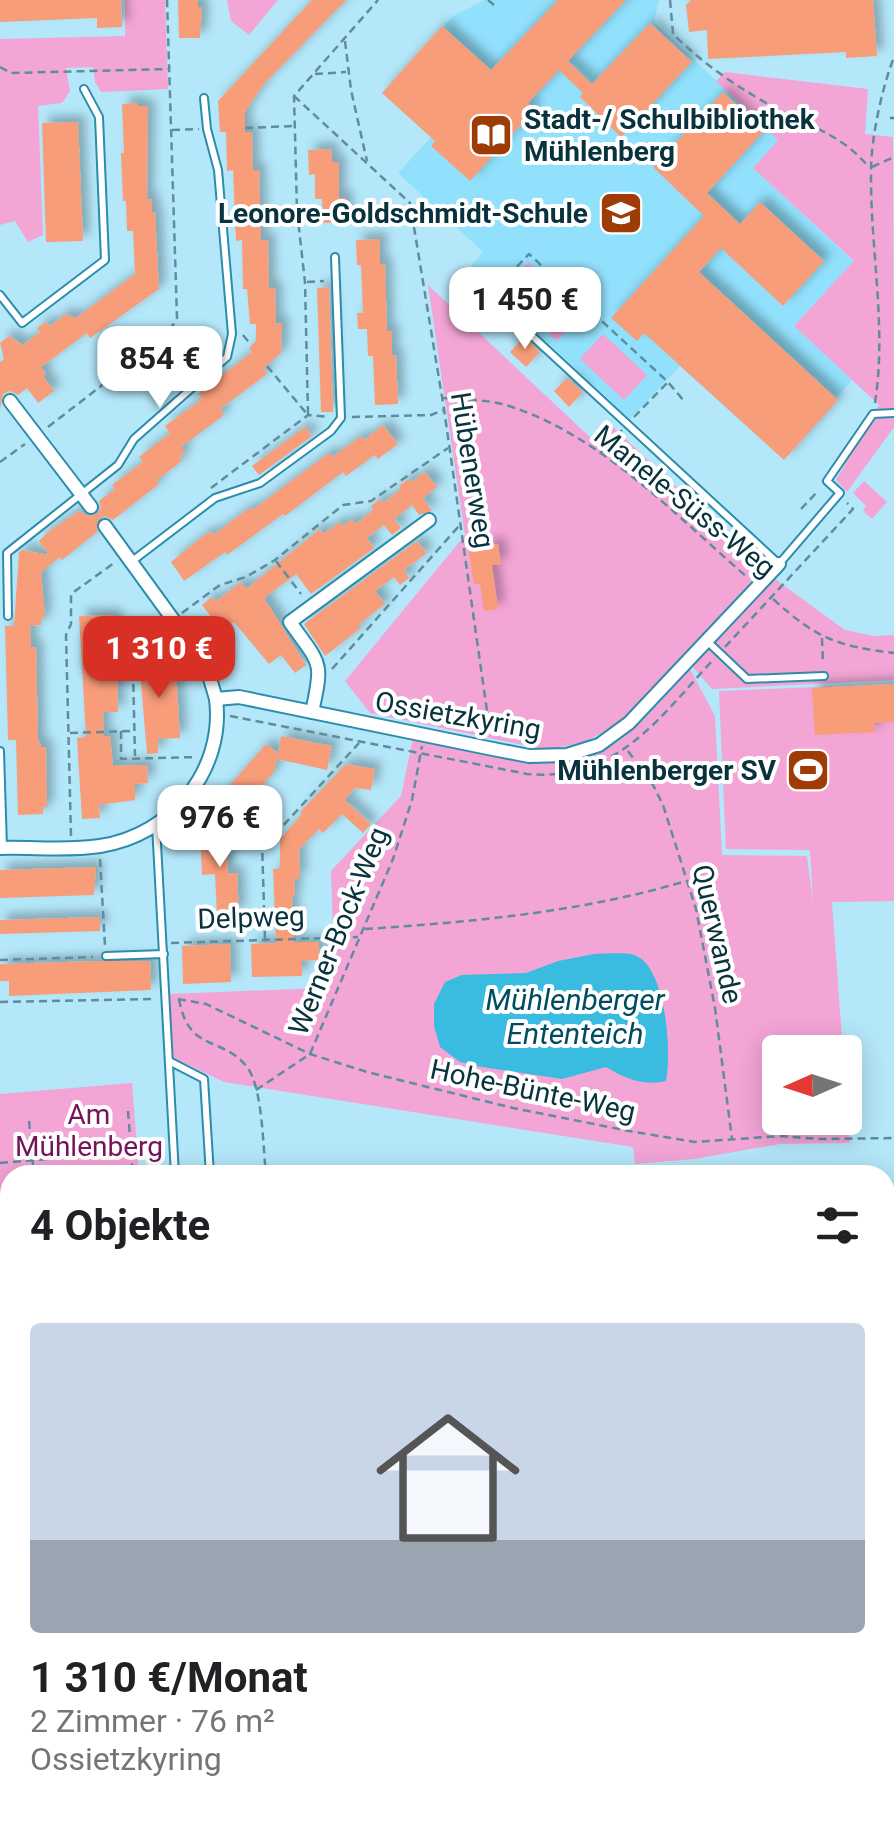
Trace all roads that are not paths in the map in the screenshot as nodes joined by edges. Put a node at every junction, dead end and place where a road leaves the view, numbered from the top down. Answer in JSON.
{"nodes":[{"id":1,"x":84,"y":89,"type":"dead end"},
{"id":2,"x":204,"y":98,"type":"dead end"},
{"id":3,"x":335,"y":257,"type":"dead end"},
{"id":4,"x":0,"y":295,"type":"edge"},
{"id":5,"x":532,"y":336,"type":"dead end"},
{"id":6,"x":10,"y":401,"type":"dead end"},
{"id":7,"x":894,"y":414,"type":"edge"},
{"id":8,"x":80,"y":493,"type":"junction"},
{"id":9,"x":90,"y":507,"type":"dead end"},
{"id":10,"x":429,"y":520,"type":"dead end"},
{"id":11,"x":105,"y":526,"type":"dead end"},
{"id":12,"x":128,"y":558,"type":"junction"},
{"id":13,"x":779,"y":564,"type":"junction"},
{"id":14,"x":8,"y":616,"type":"dead end"},
{"id":15,"x":707,"y":641,"type":"junction"},
{"id":16,"x":824,"y":676,"type":"road end"},
{"id":17,"x":217,"y":706,"type":"junction"},
{"id":18,"x":312,"y":712,"type":"junction"},
{"id":19,"x":0,"y":751,"type":"edge"},
{"id":20,"x":156,"y":824,"type":"junction"},
{"id":21,"x":2,"y":848,"type":"edge"},
{"id":22,"x":164,"y":954,"type":"junction"},
{"id":23,"x":106,"y":956,"type":"road end"},
{"id":24,"x":168,"y":1061,"type":"junction"},
{"id":25,"x":173,"y":1165,"type":"edge"},
{"id":26,"x":209,"y":1165,"type":"edge"}],
"edges":[{"from":1,"to":4,"type":"lane"},
{"from":2,"to":8,"type":"lane"},
{"from":3,"to":12,"type":"lane"},
{"from":5,"to":13,"type":"lane"},
{"from":6,"to":8,"type":"street"},
{"from":7,"to":13,"type":"lane"},
{"from":8,"to":9,"type":"street"},
{"from":8,"to":14,"type":"lane"},
{"from":10,"to":18,"type":"street"},
{"from":11,"to":12,"type":"street"},
{"from":12,"to":17,"type":"street"},
{"from":13,"to":15,"type":"street","name":"Ossietzkyring"},
{"from":15,"to":16,"type":"lane"},
{"from":15,"to":18,"type":"street","name":"Ossietzkyring"},
{"from":17,"to":18,"type":"street","name":"Ossietzkyring"},
{"from":17,"to":20,"type":"street"},
{"from":19,"to":21,"type":"lane"},
{"from":20,"to":21,"type":"street"},
{"from":20,"to":22,"type":"lane"},
{"from":22,"to":23,"type":"lane","name":"Delpweg"},
{"from":22,"to":24,"type":"lane"},
{"from":24,"to":25,"type":"lane"},
{"from":24,"to":26,"type":"lane"}]}
